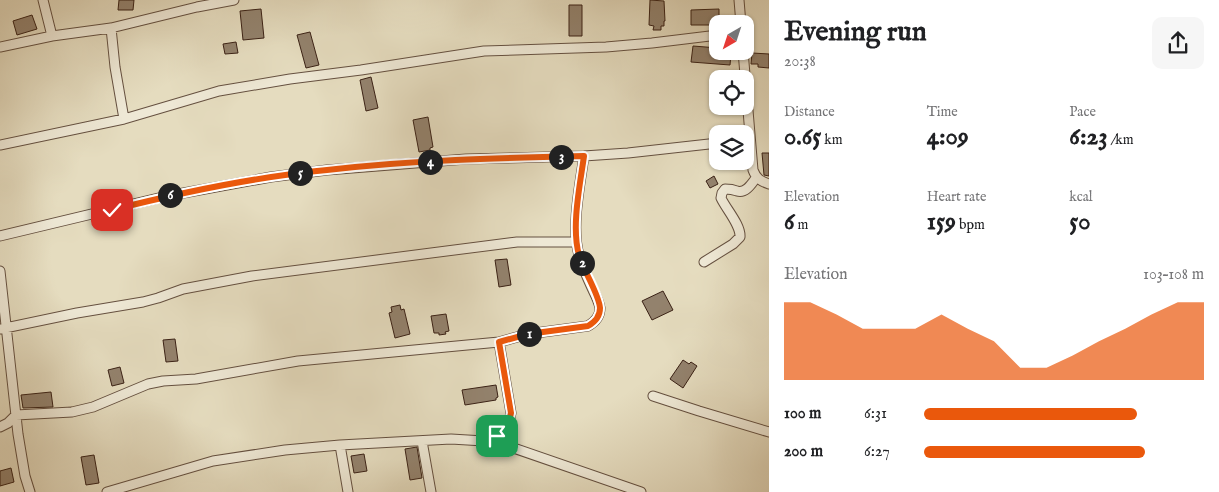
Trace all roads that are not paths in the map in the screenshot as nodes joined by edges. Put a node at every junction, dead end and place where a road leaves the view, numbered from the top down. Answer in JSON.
{"nodes":[{"id":1,"x":43,"y":0,"type":"edge"},
{"id":2,"x":234,"y":0,"type":"edge"},
{"id":3,"x":739,"y":0,"type":"edge"},
{"id":4,"x":740,"y":15,"type":"edge"},
{"id":5,"x":111,"y":28,"type":"junction"},
{"id":6,"x":52,"y":36,"type":"junction"},
{"id":7,"x":709,"y":36,"type":"edge"},
{"id":8,"x":0,"y":47,"type":"edge"},
{"id":9,"x":743,"y":60,"type":"edge"},
{"id":10,"x":124,"y":119,"type":"junction"},
{"id":11,"x":746,"y":125,"type":"edge"},
{"id":12,"x":0,"y":144,"type":"edge"},
{"id":13,"x":709,"y":144,"type":"edge"},
{"id":14,"x":584,"y":156,"type":"junction"},
{"id":15,"x":753,"y":170,"type":"edge"},
{"id":16,"x":756,"y":178,"type":"junction"},
{"id":17,"x":769,"y":184,"type":"edge"},
{"id":18,"x":0,"y":236,"type":"edge"},
{"id":19,"x":576,"y":242,"type":"junction"},
{"id":20,"x":704,"y":262,"type":"dead end"},
{"id":21,"x":0,"y":271,"type":"edge"},
{"id":22,"x":3,"y":328,"type":"edge"},
{"id":23,"x":499,"y":342,"type":"junction"},
{"id":24,"x":652,"y":396,"type":"dead end"},
{"id":25,"x":16,"y":416,"type":"junction"},
{"id":26,"x":0,"y":426,"type":"edge"},
{"id":27,"x":769,"y":432,"type":"edge"},
{"id":28,"x":422,"y":440,"type":"junction"},
{"id":29,"x":484,"y":441,"type":"junction"},
{"id":30,"x":340,"y":445,"type":"junction"},
{"id":31,"x":30,"y":492,"type":"edge"},
{"id":32,"x":107,"y":492,"type":"edge"},
{"id":33,"x":348,"y":492,"type":"edge"},
{"id":34,"x":431,"y":492,"type":"edge"},
{"id":35,"x":641,"y":492,"type":"edge"}],
"edges":[{"from":1,"to":6,"type":"street"},
{"from":2,"to":5,"type":"street"},
{"from":3,"to":4,"type":"street"},
{"from":5,"to":6,"type":"street"},
{"from":5,"to":10,"type":"street"},
{"from":6,"to":8,"type":"street"},
{"from":7,"to":10,"type":"street"},
{"from":9,"to":11,"type":"street"},
{"from":10,"to":12,"type":"street"},
{"from":13,"to":14,"type":"street"},
{"from":14,"to":18,"type":"street"},
{"from":14,"to":19,"type":"street"},
{"from":15,"to":16,"type":"street"},
{"from":16,"to":17,"type":"street"},
{"from":16,"to":20,"type":"street"},
{"from":19,"to":22,"type":"street"},
{"from":19,"to":23,"type":"street"},
{"from":21,"to":22,"type":"street"},
{"from":22,"to":25,"type":"street"},
{"from":23,"to":25,"type":"street"},
{"from":23,"to":29,"type":"street"},
{"from":24,"to":27,"type":"street"},
{"from":25,"to":26,"type":"street"},
{"from":25,"to":31,"type":"street"},
{"from":28,"to":29,"type":"street"},
{"from":28,"to":30,"type":"street"},
{"from":28,"to":34,"type":"street"},
{"from":29,"to":35,"type":"street"},
{"from":30,"to":32,"type":"street"},
{"from":30,"to":33,"type":"street"}]}
